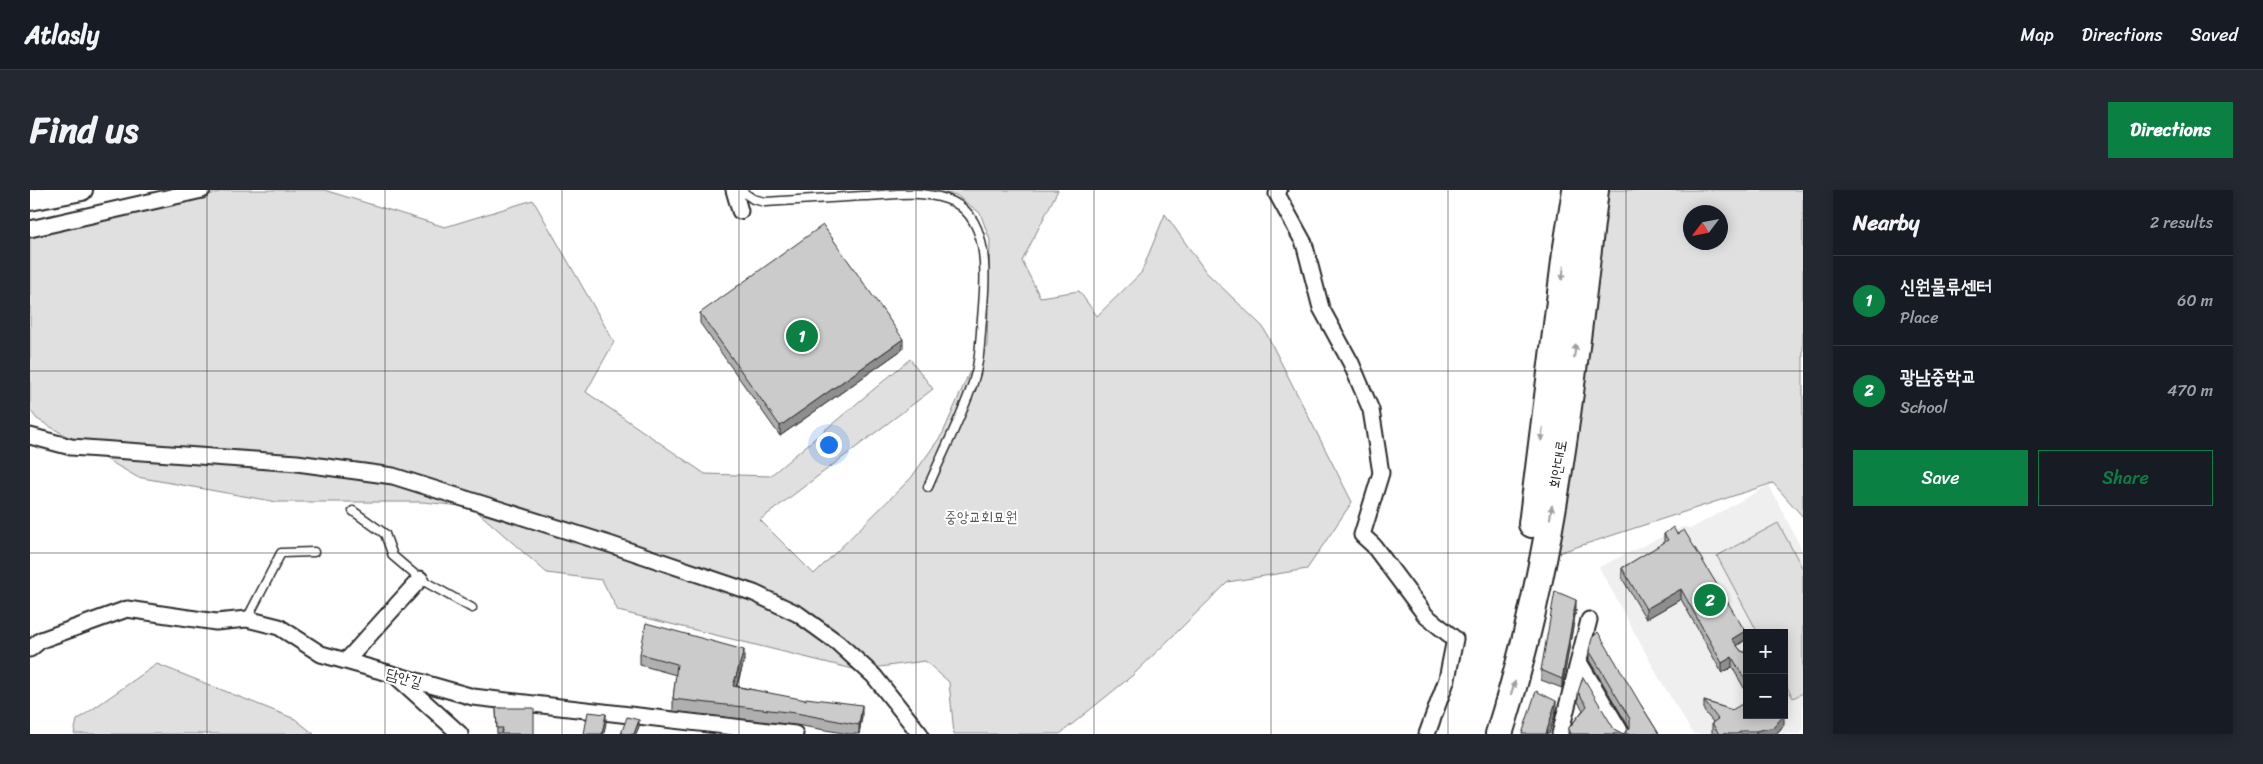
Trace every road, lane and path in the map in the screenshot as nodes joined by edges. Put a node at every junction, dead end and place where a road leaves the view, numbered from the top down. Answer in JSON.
{"nodes":[{"id":1,"x":82,"y":190,"type":"edge"},
{"id":2,"x":202,"y":190,"type":"edge"},
{"id":3,"x":734,"y":190,"type":"edge"},
{"id":4,"x":740,"y":190,"type":"edge"},
{"id":5,"x":1279,"y":190,"type":"edge"},
{"id":6,"x":1567,"y":190,"type":"edge"},
{"id":7,"x":1576,"y":190,"type":"edge"},
{"id":8,"x":1595,"y":190,"type":"edge"},
{"id":9,"x":30,"y":200,"type":"edge"},
{"id":10,"x":740,"y":211,"type":"dead end"},
{"id":11,"x":30,"y":229,"type":"edge"},
{"id":12,"x":1569,"y":232,"type":"junction"},
{"id":13,"x":30,"y":436,"type":"edge"},
{"id":14,"x":928,"y":487,"type":"dead end"},
{"id":15,"x":353,"y":511,"type":"dead end"},
{"id":16,"x":314,"y":552,"type":"dead end"},
{"id":17,"x":420,"y":579,"type":"junction"},
{"id":18,"x":472,"y":608,"type":"dead end"},
{"id":19,"x":246,"y":619,"type":"junction"},
{"id":20,"x":1589,"y":620,"type":"dead end"},
{"id":21,"x":30,"y":650,"type":"edge"},
{"id":22,"x":347,"y":660,"type":"junction"},
{"id":23,"x":1579,"y":662,"type":"junction"},
{"id":24,"x":396,"y":676,"type":"junction"},
{"id":25,"x":460,"y":734,"type":"edge"},
{"id":26,"x":795,"y":734,"type":"edge"},
{"id":27,"x":920,"y":734,"type":"edge"},
{"id":28,"x":1427,"y":734,"type":"edge"},
{"id":29,"x":1481,"y":734,"type":"edge"},
{"id":30,"x":1498,"y":734,"type":"edge"},
{"id":31,"x":1560,"y":734,"type":"edge"},
{"id":32,"x":1622,"y":734,"type":"edge"}],
"edges":[{"from":1,"to":9,"type":"street"},
{"from":2,"to":11,"type":"street"},
{"from":3,"to":10,"type":"street"},
{"from":4,"to":14,"type":"lane"},
{"from":5,"to":28,"type":"street"},
{"from":6,"to":12,"type":"highway"},
{"from":7,"to":12,"type":"highway","name":"회안대로"},
{"from":30,"to":8,"type":"highway","name":"회안대로","one_way":true},
{"from":12,"to":29,"type":"highway","name":"회안대로","one_way":true},
{"from":13,"to":27,"type":"street"},
{"from":15,"to":17,"type":"lane"},
{"from":16,"to":19,"type":"lane"},
{"from":17,"to":18,"type":"lane"},
{"from":17,"to":22,"type":"street"},
{"from":19,"to":21,"type":"street","name":"담안길"},
{"from":19,"to":22,"type":"street","name":"담안길"},
{"from":20,"to":23,"type":"street"},
{"from":22,"to":24,"type":"street","name":"담안길"},
{"from":23,"to":31,"type":"street"},
{"from":23,"to":32,"type":"street"},
{"from":24,"to":25,"type":"street"},
{"from":24,"to":26,"type":"street","name":"담안길"}]}
